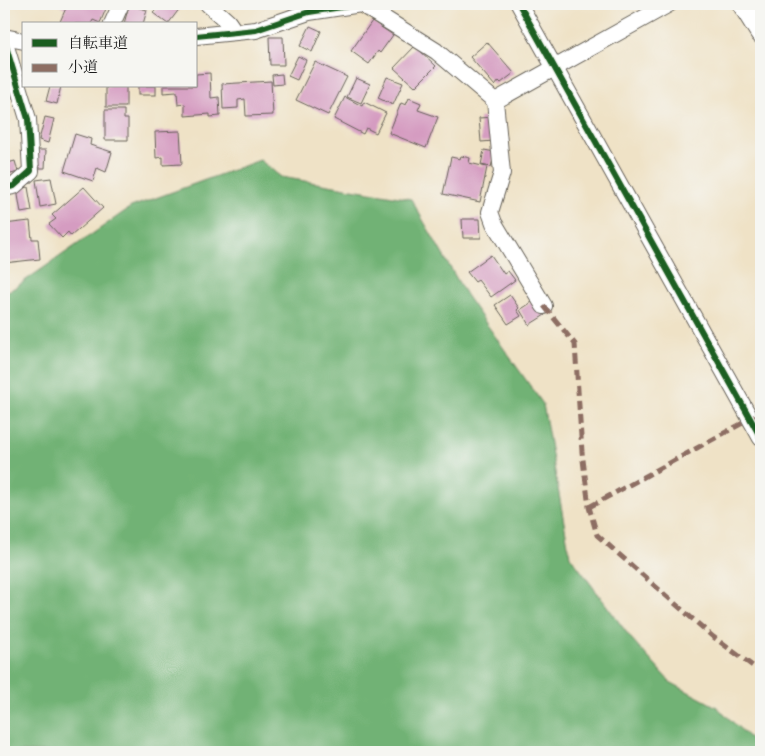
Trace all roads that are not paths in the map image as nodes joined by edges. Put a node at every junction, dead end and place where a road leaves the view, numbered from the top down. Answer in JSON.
{"nodes":[{"id":1,"x":121,"y":4,"type":"edge"},
{"id":2,"x":208,"y":4,"type":"edge"},
{"id":3,"x":361,"y":4,"type":"edge"},
{"id":4,"x":519,"y":4,"type":"edge"},
{"id":5,"x":669,"y":4,"type":"edge"},
{"id":6,"x":744,"y":4,"type":"edge"},
{"id":7,"x":113,"y":22,"type":"edge"},
{"id":8,"x":236,"y":32,"type":"junction"},
{"id":9,"x":761,"y":33,"type":"edge"},
{"id":10,"x":198,"y":36,"type":"edge"},
{"id":11,"x":4,"y":38,"type":"edge"},
{"id":12,"x":22,"y":41,"type":"edge"},
{"id":13,"x":554,"y":67,"type":"junction"},
{"id":14,"x":495,"y":101,"type":"junction"},
{"id":15,"x":4,"y":188,"type":"edge"},
{"id":16,"x":544,"y":306,"type":"dead end"},
{"id":17,"x":761,"y":438,"type":"edge"}],
"edges":[{"from":1,"to":7,"type":"street"},
{"from":2,"to":8,"type":"street"},
{"from":3,"to":8,"type":"street"},
{"from":3,"to":14,"type":"street"},
{"from":4,"to":13,"type":"street"},
{"from":5,"to":13,"type":"street"},
{"from":6,"to":9,"type":"main road"},
{"from":8,"to":10,"type":"street"},
{"from":11,"to":12,"type":"street"},
{"from":11,"to":15,"type":"street"},
{"from":13,"to":14,"type":"street"},
{"from":13,"to":17,"type":"street"},
{"from":14,"to":16,"type":"street"}]}
